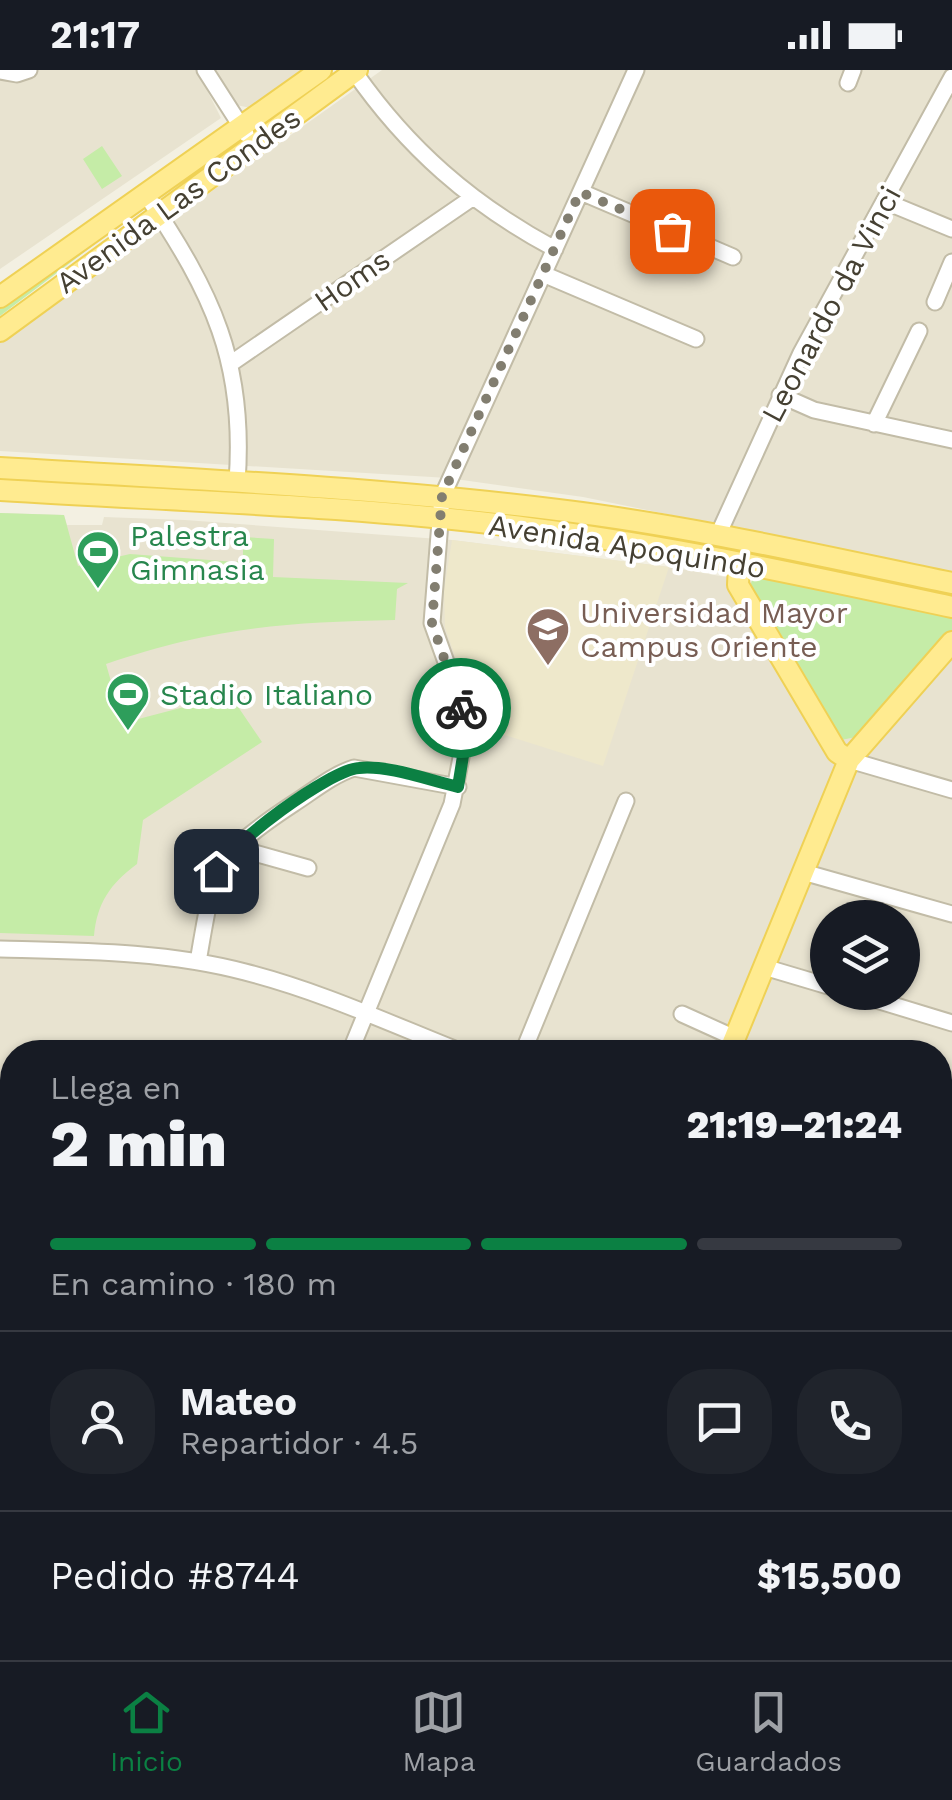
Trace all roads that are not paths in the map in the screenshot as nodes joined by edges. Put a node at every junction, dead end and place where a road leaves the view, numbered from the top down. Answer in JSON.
{"nodes":[{"id":1,"x":0,"y":70,"type":"edge"},
{"id":2,"x":29,"y":70,"type":"edge"},
{"id":3,"x":206,"y":70,"type":"edge"},
{"id":4,"x":320,"y":70,"type":"edge"},
{"id":5,"x":636,"y":70,"type":"edge"},
{"id":6,"x":355,"y":71,"type":"edge"},
{"id":7,"x":952,"y":77,"type":"edge"},
{"id":8,"x":946,"y":102,"type":"edge"},
{"id":9,"x":247,"y":136,"type":"junction"},
{"id":10,"x":580,"y":192,"type":"junction"},
{"id":11,"x":147,"y":196,"type":"junction"},
{"id":12,"x":472,"y":198,"type":"junction"},
{"id":13,"x":884,"y":200,"type":"junction"},
{"id":14,"x":160,"y":214,"type":"junction"},
{"id":15,"x":952,"y":229,"type":"edge"},
{"id":16,"x":555,"y":249,"type":"junction"},
{"id":17,"x":733,"y":258,"type":"dead end"},
{"id":18,"x":952,"y":262,"type":"edge"},
{"id":19,"x":544,"y":274,"type":"junction"},
{"id":20,"x":0,"y":298,"type":"edge"},
{"id":21,"x":934,"y":302,"type":"dead end"},
{"id":22,"x":0,"y":331,"type":"edge"},
{"id":23,"x":920,"y":331,"type":"dead end"},
{"id":24,"x":696,"y":338,"type":"dead end"},
{"id":25,"x":233,"y":362,"type":"junction"},
{"id":26,"x":780,"y":395,"type":"junction"},
{"id":27,"x":874,"y":424,"type":"junction"},
{"id":28,"x":952,"y":440,"type":"edge"},
{"id":29,"x":0,"y":468,"type":"edge"},
{"id":30,"x":237,"y":482,"type":"junction"},
{"id":31,"x":0,"y":490,"type":"edge"},
{"id":32,"x":440,"y":507,"type":"junction"},
{"id":33,"x":718,"y":535,"type":"junction"},
{"id":34,"x":778,"y":546,"type":"junction"},
{"id":35,"x":739,"y":562,"type":"junction"},
{"id":36,"x":952,"y":584,"type":"edge"},
{"id":37,"x":952,"y":607,"type":"edge"},
{"id":38,"x":952,"y":642,"type":"edge"},
{"id":39,"x":849,"y":760,"type":"junction"},
{"id":40,"x":458,"y":787,"type":"junction"},
{"id":41,"x":952,"y":790,"type":"edge"},
{"id":42,"x":626,"y":802,"type":"dead end"},
{"id":43,"x":234,"y":847,"type":"junction"},
{"id":44,"x":308,"y":868,"type":"dead end"},
{"id":45,"x":803,"y":872,"type":"junction"},
{"id":46,"x":952,"y":914,"type":"edge"},
{"id":47,"x":0,"y":949,"type":"edge"},
{"id":48,"x":198,"y":962,"type":"junction"},
{"id":49,"x":764,"y":968,"type":"junction"},
{"id":50,"x":810,"y":981,"type":"edge"},
{"id":51,"x":911,"y":1010,"type":"edge"},
{"id":52,"x":366,"y":1014,"type":"junction"},
{"id":53,"x":682,"y":1014,"type":"dead end"},
{"id":54,"x":952,"y":1022,"type":"edge"},
{"id":55,"x":355,"y":1040,"type":"edge"},
{"id":56,"x":432,"y":1040,"type":"edge"},
{"id":57,"x":528,"y":1040,"type":"edge"},
{"id":58,"x":724,"y":1040,"type":"edge"},
{"id":59,"x":734,"y":1040,"type":"edge"}],
"edges":[{"from":1,"to":2,"type":"street"},
{"from":3,"to":9,"type":"street"},
{"from":4,"to":9,"type":"main road","name":"Avenida Las Condes"},
{"from":5,"to":10,"type":"street"},
{"from":6,"to":9,"type":"main road","name":"Avenida Las Condes"},
{"from":6,"to":12,"type":"street"},
{"from":7,"to":8,"type":"street","name":"Leonardo da Vinci"},
{"from":8,"to":13,"type":"street","name":"Leonardo da Vinci"},
{"from":9,"to":11,"type":"main road","name":"Avenida Las Condes"},
{"from":9,"to":14,"type":"main road","name":"Avenida Las Condes"},
{"from":10,"to":16,"type":"street"},
{"from":10,"to":17,"type":"street"},
{"from":11,"to":14,"type":"street"},
{"from":11,"to":20,"type":"main road","name":"Avenida Las Condes"},
{"from":12,"to":16,"type":"street"},
{"from":12,"to":25,"type":"street","name":"Homs"},
{"from":13,"to":15,"type":"street"},
{"from":13,"to":26,"type":"street","name":"Leonardo da Vinci"},
{"from":14,"to":22,"type":"main road","name":"Avenida Las Condes"},
{"from":14,"to":25,"type":"street"},
{"from":16,"to":19,"type":"street"},
{"from":18,"to":21,"type":"street"},
{"from":19,"to":24,"type":"street"},
{"from":19,"to":32,"type":"street"},
{"from":23,"to":27,"type":"street"},
{"from":25,"to":30,"type":"street"},
{"from":26,"to":27,"type":"street"},
{"from":26,"to":33,"type":"street","name":"Leonardo da Vinci"},
{"from":27,"to":28,"type":"street"},
{"from":29,"to":30,"type":"main road","name":"Avenida Apoquindo"},
{"from":30,"to":32,"type":"main road","name":"Avenida Apoquindo"},
{"from":31,"to":32,"type":"main road","name":"Avenida Apoquindo"},
{"from":32,"to":33,"type":"main road","name":"Avenida Apoquindo"},
{"from":32,"to":35,"type":"main road","name":"Avenida Apoquindo"},
{"from":32,"to":40,"type":"street"},
{"from":33,"to":34,"type":"main road","name":"Avenida Apoquindo"},
{"from":34,"to":35,"type":"main road"},
{"from":34,"to":36,"type":"main road","name":"Avenida Apoquindo"},
{"from":35,"to":37,"type":"main road","name":"Avenida Apoquindo"},
{"from":35,"to":39,"type":"main road"},
{"from":38,"to":39,"type":"main road"},
{"from":39,"to":41,"type":"street"},
{"from":39,"to":45,"type":"main road"},
{"from":40,"to":43,"type":"street"},
{"from":40,"to":52,"type":"street"},
{"from":42,"to":57,"type":"street"},
{"from":43,"to":44,"type":"street"},
{"from":43,"to":48,"type":"street"},
{"from":45,"to":46,"type":"street"},
{"from":45,"to":49,"type":"main road"},
{"from":47,"to":48,"type":"street"},
{"from":48,"to":52,"type":"street"},
{"from":49,"to":50,"type":"street"},
{"from":49,"to":59,"type":"main road"},
{"from":51,"to":54,"type":"street"},
{"from":52,"to":55,"type":"street"},
{"from":52,"to":56,"type":"street"},
{"from":53,"to":58,"type":"street"}]}
